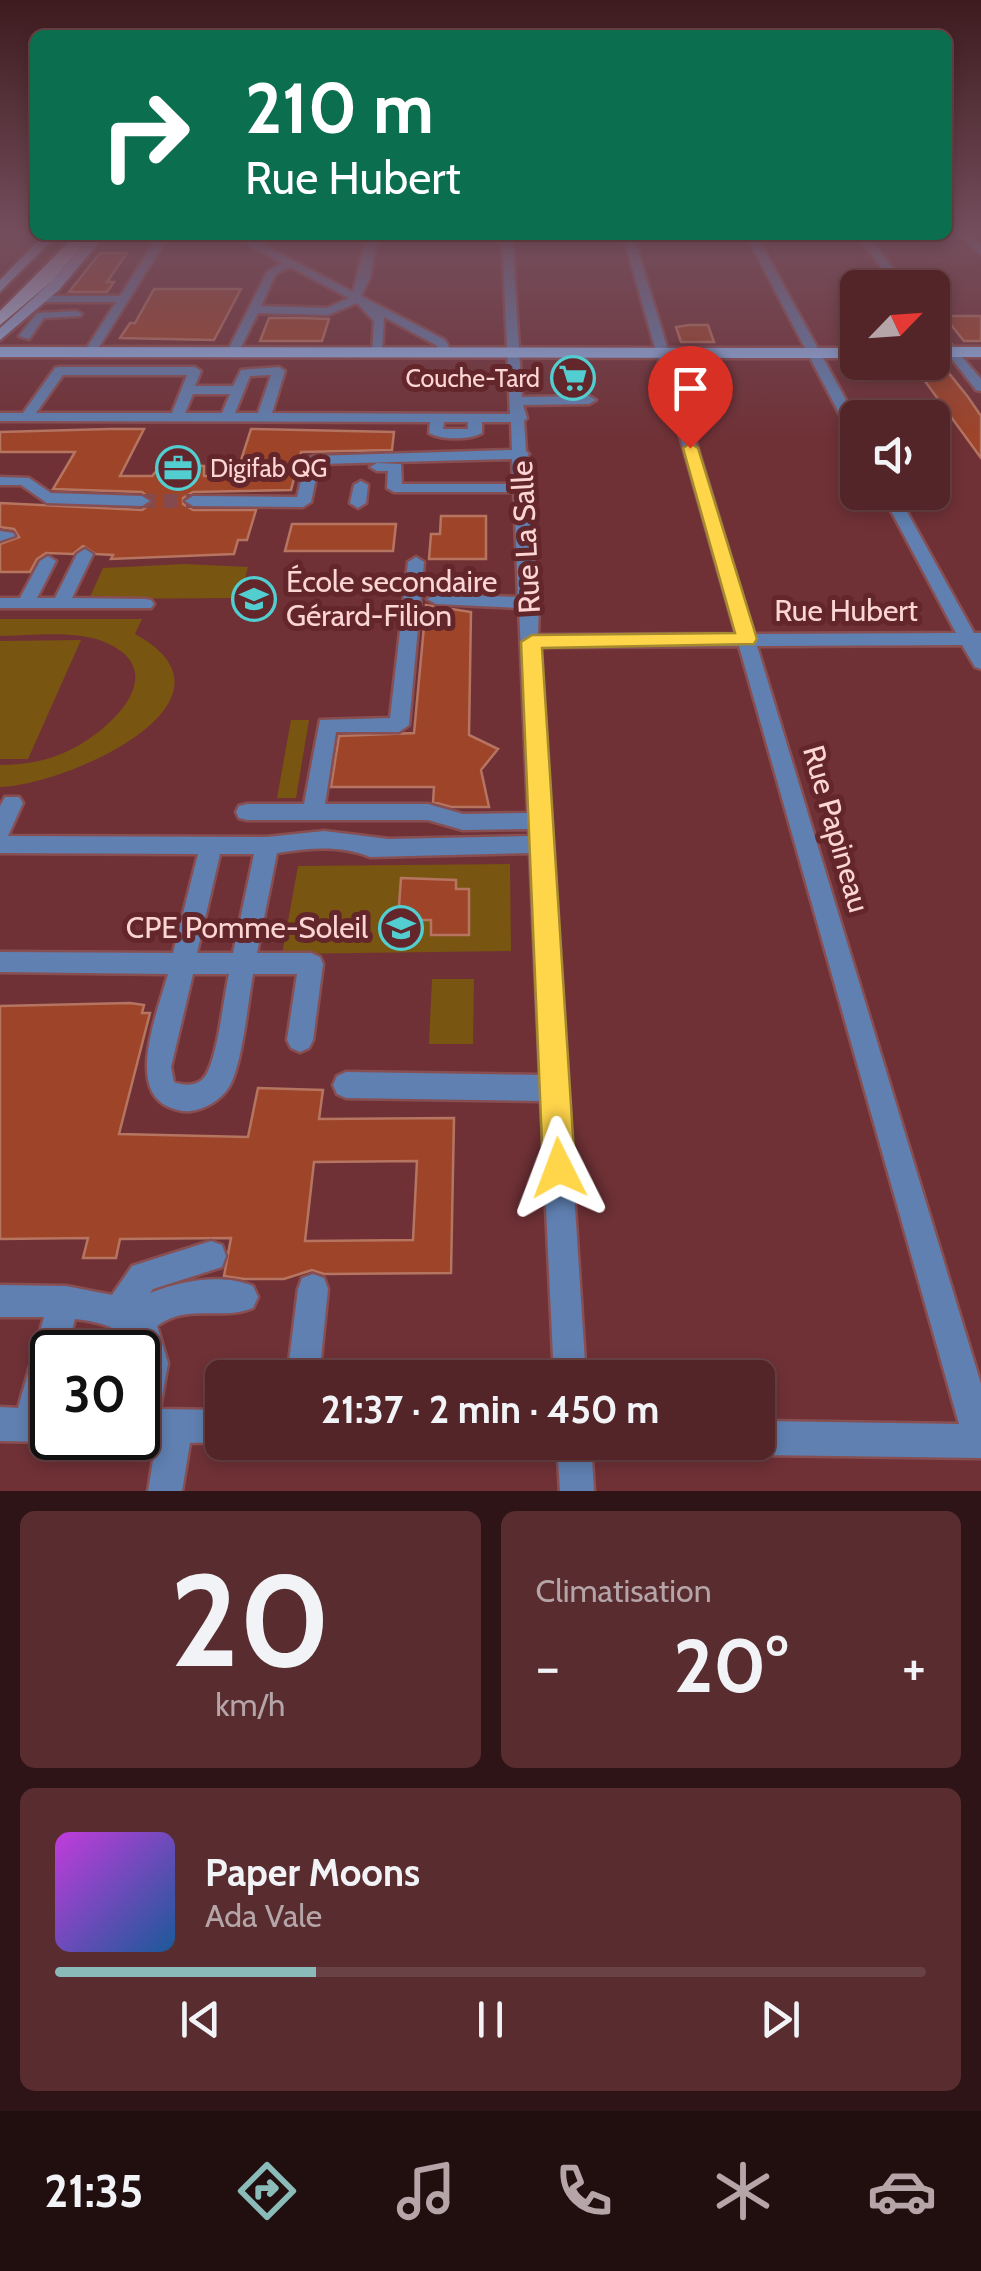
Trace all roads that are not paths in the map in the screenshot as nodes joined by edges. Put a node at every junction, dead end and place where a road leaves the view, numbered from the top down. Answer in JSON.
{"nodes":[{"id":1,"x":22,"y":301,"type":"edge"},
{"id":2,"x":48,"y":301,"type":"edge"},
{"id":3,"x":108,"y":301,"type":"edge"},
{"id":4,"x":123,"y":301,"type":"edge"},
{"id":5,"x":258,"y":301,"type":"edge"},
{"id":6,"x":349,"y":301,"type":"edge"},
{"id":7,"x":357,"y":301,"type":"edge"},
{"id":8,"x":512,"y":301,"type":"edge"},
{"id":9,"x":647,"y":301,"type":"edge"},
{"id":10,"x":785,"y":301,"type":"edge"},
{"id":11,"x":367,"y":306,"type":"junction"},
{"id":12,"x":42,"y":307,"type":"junction"},
{"id":13,"x":254,"y":309,"type":"junction"},
{"id":14,"x":78,"y":313,"type":"dead end"},
{"id":15,"x":0,"y":320,"type":"edge"},
{"id":16,"x":0,"y":336,"type":"edge"},
{"id":17,"x":24,"y":336,"type":"dead end"},
{"id":18,"x":94,"y":346,"type":"junction"},
{"id":19,"x":121,"y":346,"type":"junction"},
{"id":20,"x":950,"y":347,"type":"edge"},
{"id":21,"x":0,"y":352,"type":"edge"},
{"id":22,"x":233,"y":352,"type":"junction"},
{"id":23,"x":376,"y":352,"type":"junction"},
{"id":24,"x":446,"y":352,"type":"junction"},
{"id":25,"x":516,"y":352,"type":"junction"},
{"id":26,"x":812,"y":352,"type":"junction"},
{"id":27,"x":840,"y":352,"type":"edge"},
{"id":28,"x":950,"y":352,"type":"edge"},
{"id":29,"x":954,"y":352,"type":"junction"},
{"id":30,"x":981,"y":352,"type":"edge"},
{"id":31,"x":663,"y":353,"type":"junction"},
{"id":32,"x":0,"y":366,"type":"edge"},
{"id":33,"x":981,"y":387,"type":"edge"},
{"id":34,"x":190,"y":390,"type":"junction"},
{"id":35,"x":238,"y":390,"type":"junction"},
{"id":36,"x":589,"y":400,"type":"dead end"},
{"id":37,"x":840,"y":403,"type":"edge"},
{"id":38,"x":520,"y":410,"type":"junction"},
{"id":39,"x":0,"y":417,"type":"edge"},
{"id":40,"x":26,"y":417,"type":"junction"},
{"id":41,"x":177,"y":417,"type":"junction"},
{"id":42,"x":227,"y":417,"type":"junction"},
{"id":43,"x":264,"y":418,"type":"junction"},
{"id":44,"x":329,"y":452,"type":"dead end"},
{"id":45,"x":403,"y":454,"type":"junction"},
{"id":46,"x":522,"y":454,"type":"junction"},
{"id":47,"x":362,"y":459,"type":"junction"},
{"id":48,"x":0,"y":480,"type":"edge"},
{"id":49,"x":361,"y":485,"type":"dead end"},
{"id":50,"x":524,"y":488,"type":"junction"},
{"id":51,"x":142,"y":501,"type":"tunnel mouth"},
{"id":52,"x":193,"y":501,"type":"tunnel mouth"},
{"id":53,"x":358,"y":503,"type":"dead end"},
{"id":54,"x":899,"y":510,"type":"edge"},
{"id":55,"x":85,"y":554,"type":"dead end"},
{"id":56,"x":53,"y":561,"type":"dead end"},
{"id":57,"x":416,"y":562,"type":"dead end"},
{"id":58,"x":425,"y":600,"type":"junction"},
{"id":59,"x":0,"y":603,"type":"edge"},
{"id":60,"x":31,"y":603,"type":"junction"},
{"id":61,"x":61,"y":603,"type":"junction"},
{"id":62,"x":530,"y":603,"type":"junction"},
{"id":63,"x":145,"y":604,"type":"dead end"},
{"id":64,"x":746,"y":639,"type":"junction"},
{"id":65,"x":974,"y":639,"type":"edge"},
{"id":66,"x":532,"y":642,"type":"junction"},
{"id":67,"x":981,"y":663,"type":"edge"},
{"id":68,"x":12,"y":804,"type":"dead end"},
{"id":69,"x":247,"y":812,"type":"dead end"},
{"id":70,"x":313,"y":812,"type":"junction"},
{"id":71,"x":0,"y":830,"type":"edge"},
{"id":72,"x":542,"y":832,"type":"junction"},
{"id":73,"x":0,"y":844,"type":"edge"},
{"id":74,"x":211,"y":845,"type":"junction"},
{"id":75,"x":267,"y":846,"type":"junction"},
{"id":76,"x":0,"y":962,"type":"edge"},
{"id":77,"x":182,"y":963,"type":"junction"},
{"id":78,"x":243,"y":964,"type":"junction"},
{"id":79,"x":300,"y":1040,"type":"dead end"},
{"id":80,"x":346,"y":1085,"type":"dead end"},
{"id":81,"x":555,"y":1088,"type":"junction"},
{"id":82,"x":211,"y":1256,"type":"dead end"},
{"id":83,"x":313,"y":1289,"type":"dead end"},
{"id":84,"x":242,"y":1297,"type":"dead end"},
{"id":85,"x":0,"y":1300,"type":"edge"},
{"id":86,"x":64,"y":1302,"type":"junction"},
{"id":87,"x":127,"y":1319,"type":"junction"},
{"id":88,"x":138,"y":1330,"type":"edge"},
{"id":89,"x":305,"y":1360,"type":"edge"},
{"id":90,"x":569,"y":1360,"type":"edge"},
{"id":91,"x":28,"y":1425,"type":"edge"},
{"id":92,"x":160,"y":1427,"type":"edge"},
{"id":93,"x":176,"y":1427,"type":"junction"},
{"id":94,"x":205,"y":1427,"type":"edge"},
{"id":95,"x":775,"y":1438,"type":"edge"},
{"id":96,"x":981,"y":1441,"type":"edge"},
{"id":97,"x":575,"y":1460,"type":"edge"},
{"id":98,"x":164,"y":1491,"type":"edge"},
{"id":99,"x":577,"y":1491,"type":"edge"}],
"edges":[{"from":1,"to":15,"type":"highway"},
{"from":2,"to":12,"type":"main road"},
{"from":3,"to":12,"type":"street"},
{"from":4,"to":18,"type":"street"},
{"from":5,"to":13,"type":"street"},
{"from":6,"to":13,"type":"street"},
{"from":7,"to":11,"type":"street"},
{"from":8,"to":25,"type":"street","name":"Rue La Salle"},
{"from":9,"to":31,"type":"street","name":"Rue Papineau"},
{"from":10,"to":26,"type":"street"},
{"from":11,"to":23,"type":"street"},
{"from":11,"to":24,"type":"street"},
{"from":12,"to":14,"type":"street"},
{"from":12,"to":16,"type":"main road"},
{"from":12,"to":17,"type":"street"},
{"from":13,"to":22,"type":"street"},
{"from":18,"to":19,"type":"main road"},
{"from":18,"to":21,"type":"main road"},
{"from":19,"to":22,"type":"main road"},
{"from":19,"to":32,"type":"main road"},
{"from":20,"to":29,"type":"street"},
{"from":22,"to":23,"type":"main road"},
{"from":23,"to":24,"type":"main road"},
{"from":24,"to":25,"type":"main road"},
{"from":25,"to":31,"type":"main road"},
{"from":25,"to":38,"type":"street","name":"Rue La Salle"},
{"from":26,"to":27,"type":"main road"},
{"from":26,"to":31,"type":"main road"},
{"from":26,"to":37,"type":"street"},
{"from":28,"to":29,"type":"main road"},
{"from":29,"to":30,"type":"main road"},
{"from":29,"to":33,"type":"street"},
{"from":31,"to":64,"type":"street","name":"Rue Papineau"},
{"from":34,"to":35,"type":"street"},
{"from":34,"to":40,"type":"street"},
{"from":34,"to":41,"type":"street"},
{"from":35,"to":42,"type":"street"},
{"from":35,"to":43,"type":"street"},
{"from":36,"to":38,"type":"street"},
{"from":38,"to":43,"type":"street"},
{"from":38,"to":46,"type":"street","name":"Rue La Salle"},
{"from":39,"to":40,"type":"street"},
{"from":40,"to":41,"type":"street"},
{"from":41,"to":42,"type":"street"},
{"from":42,"to":43,"type":"street"},
{"from":44,"to":45,"type":"street"},
{"from":45,"to":46,"type":"street"},
{"from":45,"to":47,"type":"street"},
{"from":46,"to":50,"type":"street","name":"Rue La Salle"},
{"from":47,"to":50,"type":"street"},
{"from":47,"to":52,"type":"street"},
{"from":48,"to":51,"type":"street"},
{"from":49,"to":53,"type":"street"},
{"from":50,"to":62,"type":"street","name":"Rue La Salle"},
{"from":54,"to":65,"type":"street"},
{"from":55,"to":61,"type":"street"},
{"from":56,"to":60,"type":"street"},
{"from":57,"to":58,"type":"street"},
{"from":58,"to":62,"type":"street"},
{"from":58,"to":70,"type":"street"},
{"from":59,"to":60,"type":"street"},
{"from":60,"to":61,"type":"street"},
{"from":61,"to":63,"type":"street"},
{"from":62,"to":66,"type":"street","name":"Rue La Salle"},
{"from":64,"to":65,"type":"street","name":"Rue Hubert"},
{"from":64,"to":66,"type":"street","name":"Rue Hubert"},
{"from":64,"to":96,"type":"street","name":"Rue Papineau"},
{"from":65,"to":67,"type":"street"},
{"from":66,"to":72,"type":"street","name":"Rue La Salle"},
{"from":68,"to":71,"type":"street"},
{"from":69,"to":70,"type":"street"},
{"from":70,"to":72,"type":"street"},
{"from":72,"to":75,"type":"street"},
{"from":72,"to":81,"type":"street","name":"Rue La Salle"},
{"from":73,"to":74,"type":"street"},
{"from":74,"to":75,"type":"street"},
{"from":74,"to":77,"type":"street"},
{"from":75,"to":78,"type":"street"},
{"from":76,"to":77,"type":"street"},
{"from":77,"to":78,"type":"street"},
{"from":77,"to":78,"type":"street"},
{"from":78,"to":79,"type":"street"},
{"from":80,"to":81,"type":"street"},
{"from":81,"to":90,"type":"street","name":"Rue La Salle"},
{"from":82,"to":87,"type":"street"},
{"from":83,"to":89,"type":"street"},
{"from":84,"to":87,"type":"street"},
{"from":85,"to":86,"type":"street"},
{"from":86,"to":87,"type":"street"},
{"from":86,"to":91,"type":"street"},
{"from":87,"to":88,"type":"street"},
{"from":92,"to":93,"type":"street"},
{"from":93,"to":94,"type":"street"},
{"from":93,"to":98,"type":"street"},
{"from":95,"to":96,"type":"street"},
{"from":97,"to":99,"type":"street"}]}
